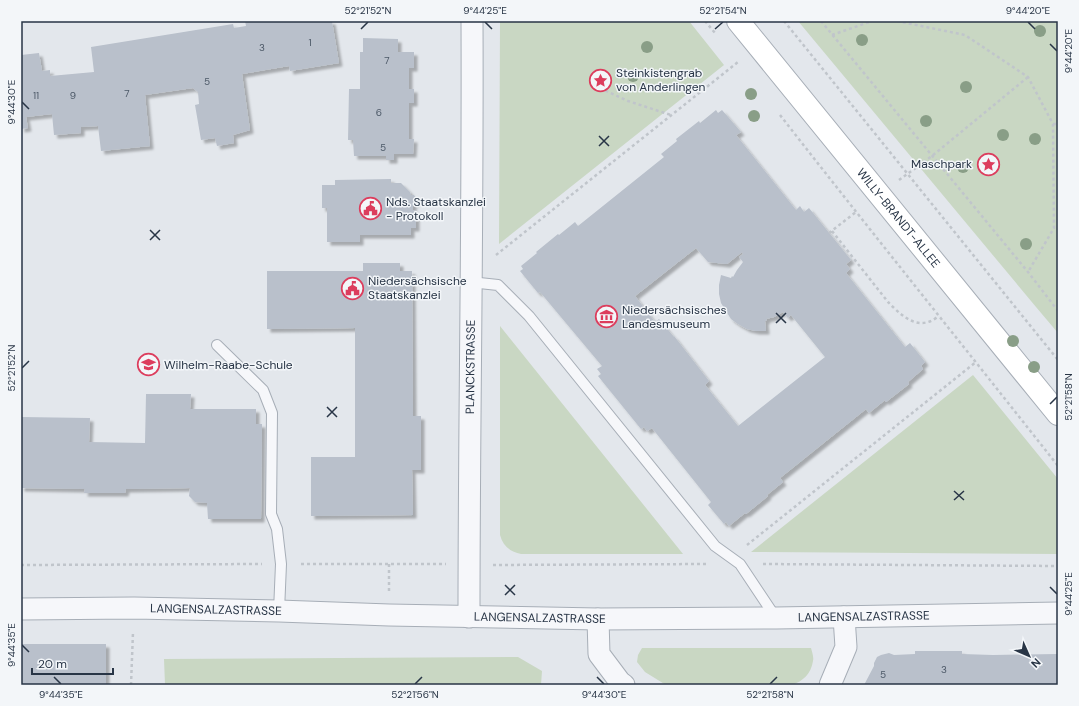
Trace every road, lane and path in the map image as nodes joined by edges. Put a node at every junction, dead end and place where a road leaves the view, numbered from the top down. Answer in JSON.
{"nodes":[{"id":1,"x":472,"y":21,"type":"edge"},
{"id":2,"x":705,"y":21,"type":"edge"},
{"id":3,"x":738,"y":21,"type":"edge"},
{"id":4,"x":784,"y":21,"type":"edge"},
{"id":5,"x":821,"y":21,"type":"edge"},
{"id":6,"x":872,"y":21,"type":"edge"},
{"id":7,"x":897,"y":21,"type":"edge"},
{"id":8,"x":832,"y":35,"type":"junction"},
{"id":9,"x":719,"y":38,"type":"dead end"},
{"id":10,"x":743,"y":68,"type":"dead end"},
{"id":11,"x":1028,"y":77,"type":"junction"},
{"id":12,"x":604,"y":90,"type":"junction"},
{"id":13,"x":777,"y":112,"type":"dead end"},
{"id":14,"x":671,"y":115,"type":"junction"},
{"id":15,"x":1053,"y":124,"type":"junction"},
{"id":16,"x":1058,"y":124,"type":"edge"},
{"id":17,"x":932,"y":156,"type":"junction"},
{"id":18,"x":856,"y":212,"type":"junction"},
{"id":19,"x":1054,"y":228,"type":"junction"},
{"id":20,"x":1058,"y":230,"type":"edge"},
{"id":21,"x":832,"y":231,"type":"junction"},
{"id":22,"x":829,"y":233,"type":"dead end"},
{"id":23,"x":471,"y":257,"type":"junction"},
{"id":24,"x":1028,"y":272,"type":"junction"},
{"id":25,"x":470,"y":282,"type":"junction"},
{"id":26,"x":1058,"y":311,"type":"edge"},
{"id":27,"x":939,"y":316,"type":"junction"},
{"id":28,"x":216,"y":345,"type":"dead end"},
{"id":29,"x":1058,"y":360,"type":"edge"},
{"id":30,"x":976,"y":362,"type":"junction"},
{"id":31,"x":1058,"y":414,"type":"edge"},
{"id":32,"x":1058,"y":466,"type":"edge"},
{"id":33,"x":281,"y":564,"type":"junction"},
{"id":34,"x":740,"y":564,"type":"junction"},
{"id":35,"x":21,"y":565,"type":"edge"},
{"id":36,"x":469,"y":565,"type":"junction"},
{"id":37,"x":134,"y":608,"type":"junction"},
{"id":38,"x":21,"y":609,"type":"edge"},
{"id":39,"x":279,"y":611,"type":"junction"},
{"id":40,"x":1058,"y":613,"type":"edge"},
{"id":41,"x":469,"y":617,"type":"junction"},
{"id":42,"x":844,"y":617,"type":"junction"},
{"id":43,"x":776,"y":618,"type":"junction"},
{"id":44,"x":598,"y":619,"type":"junction"},
{"id":45,"x":131,"y":685,"type":"edge"},
{"id":46,"x":624,"y":685,"type":"edge"},
{"id":47,"x":830,"y":685,"type":"edge"}],
"edges":[{"from":1,"to":23,"type":"street","name":"PLANCKSTRASSE"},
{"from":2,"to":9,"type":"path"},
{"from":3,"to":31,"type":"street","name":"WILLY-BRANDT-ALLEE"},
{"from":4,"to":29,"type":"path"},
{"from":5,"to":8,"type":"path"},
{"from":6,"to":8,"type":"path"},
{"from":7,"to":11,"type":"path"},
{"from":8,"to":17,"type":"path"},
{"from":10,"to":14,"type":"path"},
{"from":11,"to":15,"type":"path"},
{"from":11,"to":17,"type":"path"},
{"from":12,"to":12,"type":"path"},
{"from":12,"to":14,"type":"path"},
{"from":13,"to":18,"type":"path"},
{"from":14,"to":23,"type":"path"},
{"from":15,"to":16,"type":"path"},
{"from":15,"to":19,"type":"path"},
{"from":17,"to":24,"type":"path"},
{"from":18,"to":21,"type":"path"},
{"from":18,"to":27,"type":"path"},
{"from":19,"to":20,"type":"path"},
{"from":19,"to":24,"type":"path"},
{"from":21,"to":22,"type":"path"},
{"from":21,"to":27,"type":"path"},
{"from":23,"to":25,"type":"street","name":"PLANCKSTRASSE"},
{"from":24,"to":26,"type":"path"},
{"from":25,"to":34,"type":"lane"},
{"from":25,"to":36,"type":"street","name":"PLANCKSTRASSE"},
{"from":27,"to":30,"type":"path"},
{"from":28,"to":33,"type":"lane"},
{"from":30,"to":32,"type":"path"},
{"from":30,"to":34,"type":"path"},
{"from":33,"to":35,"type":"path"},
{"from":33,"to":36,"type":"path"},
{"from":33,"to":39,"type":"lane"},
{"from":34,"to":43,"type":"lane"},
{"from":36,"to":41,"type":"street","name":"PLANCKSTRASSE"},
{"from":37,"to":38,"type":"street","name":"LANGENSALZASTRASSE"},
{"from":37,"to":39,"type":"street","name":"LANGENSALZASTRASSE"},
{"from":37,"to":45,"type":"path"},
{"from":39,"to":41,"type":"street","name":"LANGENSALZASTRASSE"},
{"from":40,"to":42,"type":"street","name":"LANGENSALZASTRASSE"},
{"from":41,"to":44,"type":"street","name":"LANGENSALZASTRASSE"},
{"from":42,"to":43,"type":"street","name":"LANGENSALZASTRASSE"},
{"from":42,"to":47,"type":"street"},
{"from":43,"to":44,"type":"street","name":"LANGENSALZASTRASSE"},
{"from":44,"to":46,"type":"street"}]}
